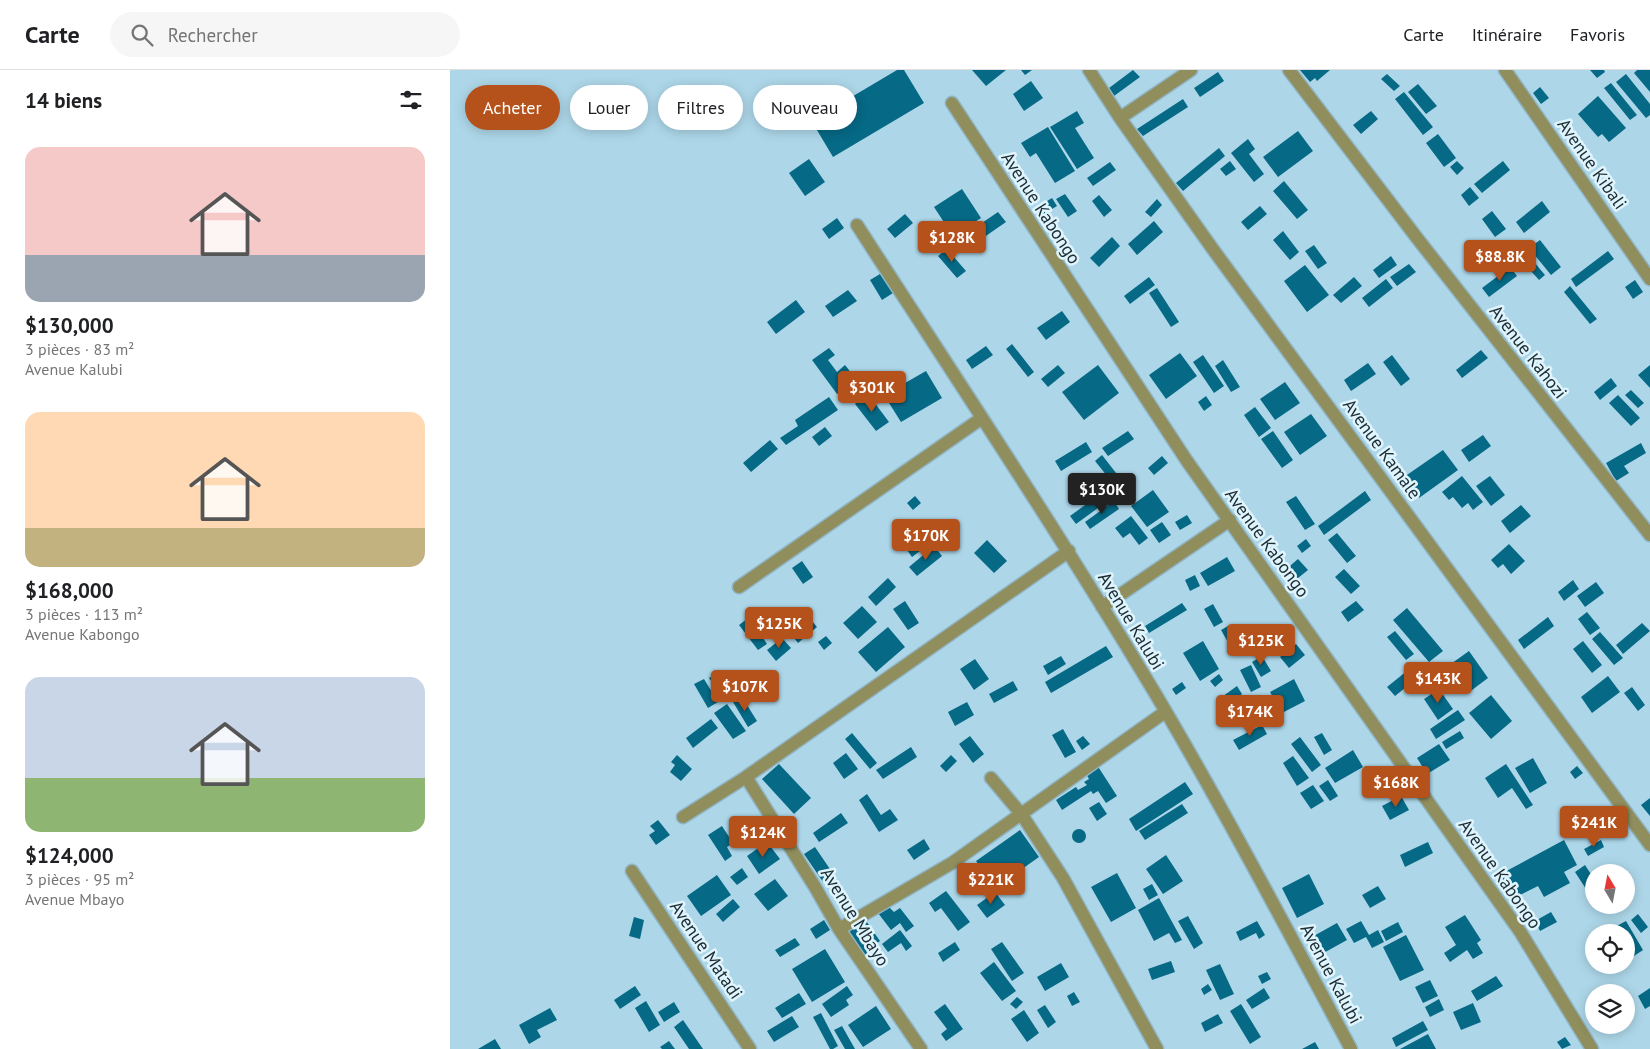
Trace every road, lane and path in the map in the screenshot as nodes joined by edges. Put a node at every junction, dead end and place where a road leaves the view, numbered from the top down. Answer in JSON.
{"nodes":[{"id":1,"x":1090,"y":70,"type":"edge"},
{"id":2,"x":1191,"y":70,"type":"edge"},
{"id":3,"x":1289,"y":70,"type":"edge"},
{"id":4,"x":1505,"y":70,"type":"edge"},
{"id":5,"x":952,"y":103,"type":"dead end"},
{"id":6,"x":1120,"y":118,"type":"junction"},
{"id":7,"x":857,"y":225,"type":"dead end"},
{"id":8,"x":1650,"y":279,"type":"edge"},
{"id":9,"x":982,"y":418,"type":"junction"},
{"id":10,"x":1230,"y":520,"type":"junction"},
{"id":11,"x":1650,"y":535,"type":"edge"},
{"id":12,"x":1068,"y":552,"type":"junction"},
{"id":13,"x":739,"y":587,"type":"dead end"},
{"id":14,"x":1102,"y":607,"type":"junction"},
{"id":15,"x":1165,"y":712,"type":"junction"},
{"id":16,"x":746,"y":777,"type":"junction"},
{"id":17,"x":991,"y":778,"type":"dead end"},
{"id":18,"x":1022,"y":815,"type":"junction"},
{"id":19,"x":683,"y":817,"type":"dead end"},
{"id":20,"x":1650,"y":845,"type":"edge"},
{"id":21,"x":632,"y":871,"type":"dead end"},
{"id":22,"x":839,"y":929,"type":"junction"},
{"id":23,"x":750,"y":1049,"type":"edge"},
{"id":24,"x":921,"y":1049,"type":"edge"},
{"id":25,"x":1157,"y":1049,"type":"edge"},
{"id":26,"x":1351,"y":1049,"type":"edge"},
{"id":27,"x":1592,"y":1049,"type":"edge"}],
"edges":[{"from":1,"to":6,"type":"street","name":"Avenue Kamale"},
{"from":2,"to":6,"type":"street"},
{"from":3,"to":11,"type":"street","name":"Avenue Kahozi"},
{"from":4,"to":8,"type":"street","name":"Avenue Kibali"},
{"from":5,"to":10,"type":"street","name":"Avenue Kabongo"},
{"from":6,"to":20,"type":"street","name":"Avenue Kamale"},
{"from":7,"to":9,"type":"street","name":"Avenue Kalubi"},
{"from":9,"to":12,"type":"street","name":"Avenue Kalubi"},
{"from":9,"to":13,"type":"street"},
{"from":10,"to":14,"type":"street"},
{"from":10,"to":27,"type":"street","name":"Avenue Kabongo"},
{"from":12,"to":14,"type":"street","name":"Avenue Kalubi"},
{"from":12,"to":16,"type":"street"},
{"from":14,"to":15,"type":"street","name":"Avenue Kalubi"},
{"from":15,"to":18,"type":"street"},
{"from":15,"to":26,"type":"street","name":"Avenue Kalubi"},
{"from":16,"to":19,"type":"street"},
{"from":16,"to":22,"type":"street","name":"Avenue Mbayo"},
{"from":17,"to":18,"type":"street"},
{"from":18,"to":22,"type":"street"},
{"from":18,"to":25,"type":"street"},
{"from":21,"to":23,"type":"street","name":"Avenue Matadi"},
{"from":22,"to":24,"type":"street","name":"Avenue Mbayo"}]}
